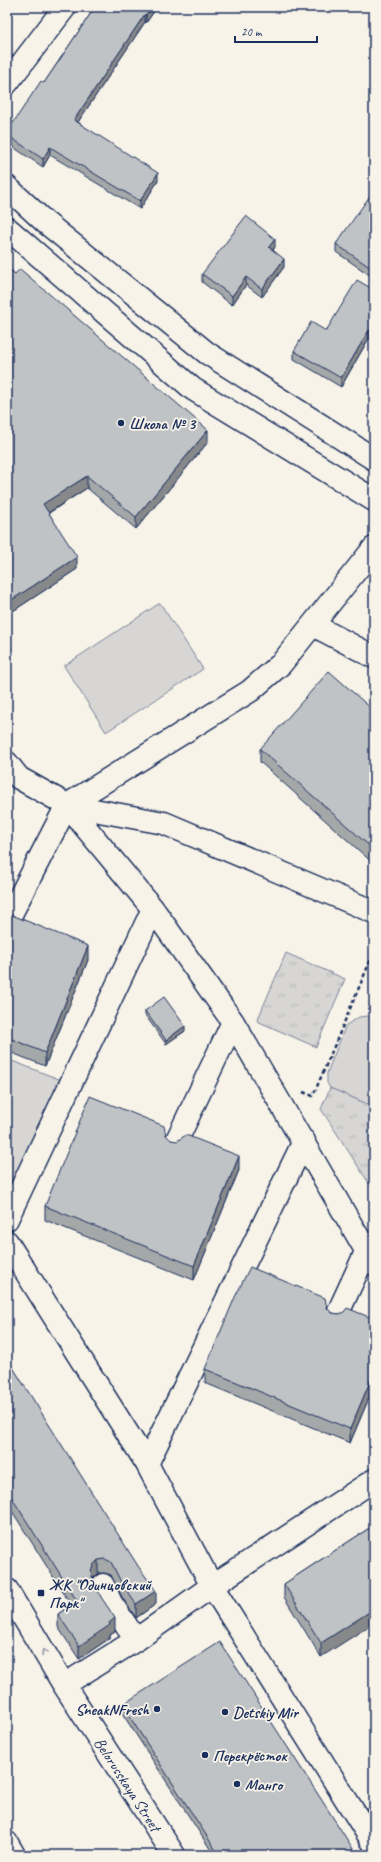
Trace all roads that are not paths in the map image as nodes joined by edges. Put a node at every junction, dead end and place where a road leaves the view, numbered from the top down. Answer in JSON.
{"nodes":[{"id":1,"x":65,"y":7,"type":"edge"},
{"id":2,"x":7,"y":83,"type":"edge"},
{"id":3,"x":7,"y":187,"type":"edge"},
{"id":4,"x":7,"y":228,"type":"edge"},
{"id":5,"x":374,"y":459,"type":"edge"},
{"id":6,"x":374,"y":500,"type":"edge"},
{"id":7,"x":374,"y":548,"type":"edge"},
{"id":8,"x":313,"y":625,"type":"junction"},
{"id":9,"x":374,"y":657,"type":"edge"},
{"id":10,"x":11,"y":776,"type":"edge"},
{"id":11,"x":67,"y":805,"type":"junction"},
{"id":12,"x":153,"y":909,"type":"junction"},
{"id":13,"x":374,"y":912,"type":"edge"},
{"id":14,"x":11,"y":914,"type":"edge"},
{"id":15,"x":233,"y":1022,"type":"junction"},
{"id":16,"x":304,"y":1141,"type":"junction"},
{"id":17,"x":176,"y":1142,"type":"edge"},
{"id":18,"x":7,"y":1219,"type":"edge"},
{"id":19,"x":7,"y":1242,"type":"edge"},
{"id":20,"x":370,"y":1258,"type":"edge"},
{"id":21,"x":337,"y":1315,"type":"edge"},
{"id":22,"x":147,"y":1464,"type":"junction"},
{"id":23,"x":374,"y":1480,"type":"edge"},
{"id":24,"x":103,"y":1585,"type":"dead end"},
{"id":25,"x":212,"y":1586,"type":"junction"},
{"id":26,"x":7,"y":1590,"type":"edge"},
{"id":27,"x":136,"y":1640,"type":"junction"},
{"id":28,"x":64,"y":1685,"type":"junction"},
{"id":29,"x":7,"y":1843,"type":"edge"},
{"id":30,"x":374,"y":1844,"type":"edge"},
{"id":31,"x":14,"y":1855,"type":"edge"},
{"id":32,"x":174,"y":1855,"type":"edge"}],
"edges":[{"from":1,"to":2,"type":"main road"},
{"from":3,"to":5,"type":"main road"},
{"from":4,"to":6,"type":"main road"},
{"from":7,"to":8,"type":"main road"},
{"from":8,"to":9,"type":"main road"},
{"from":8,"to":11,"type":"main road"},
{"from":10,"to":11,"type":"main road"},
{"from":11,"to":12,"type":"main road"},
{"from":11,"to":13,"type":"main road"},
{"from":11,"to":14,"type":"main road"},
{"from":12,"to":15,"type":"main road"},
{"from":12,"to":18,"type":"main road"},
{"from":15,"to":16,"type":"main road"},
{"from":15,"to":17,"type":"main road"},
{"from":16,"to":20,"type":"main road"},
{"from":16,"to":22,"type":"main road"},
{"from":19,"to":22,"type":"main road"},
{"from":20,"to":21,"type":"main road"},
{"from":22,"to":25,"type":"main road"},
{"from":23,"to":25,"type":"main road"},
{"from":24,"to":27,"type":"main road"},
{"from":25,"to":27,"type":"main road"},
{"from":25,"to":30,"type":"main road"},
{"from":28,"to":26,"type":"main road","name":"Belorusskaya Street","one_way":true},
{"from":27,"to":28,"type":"main road"},
{"from":28,"to":32,"type":"main road","name":"Belorusskaya Street"},
{"from":29,"to":31,"type":"main road"}]}
